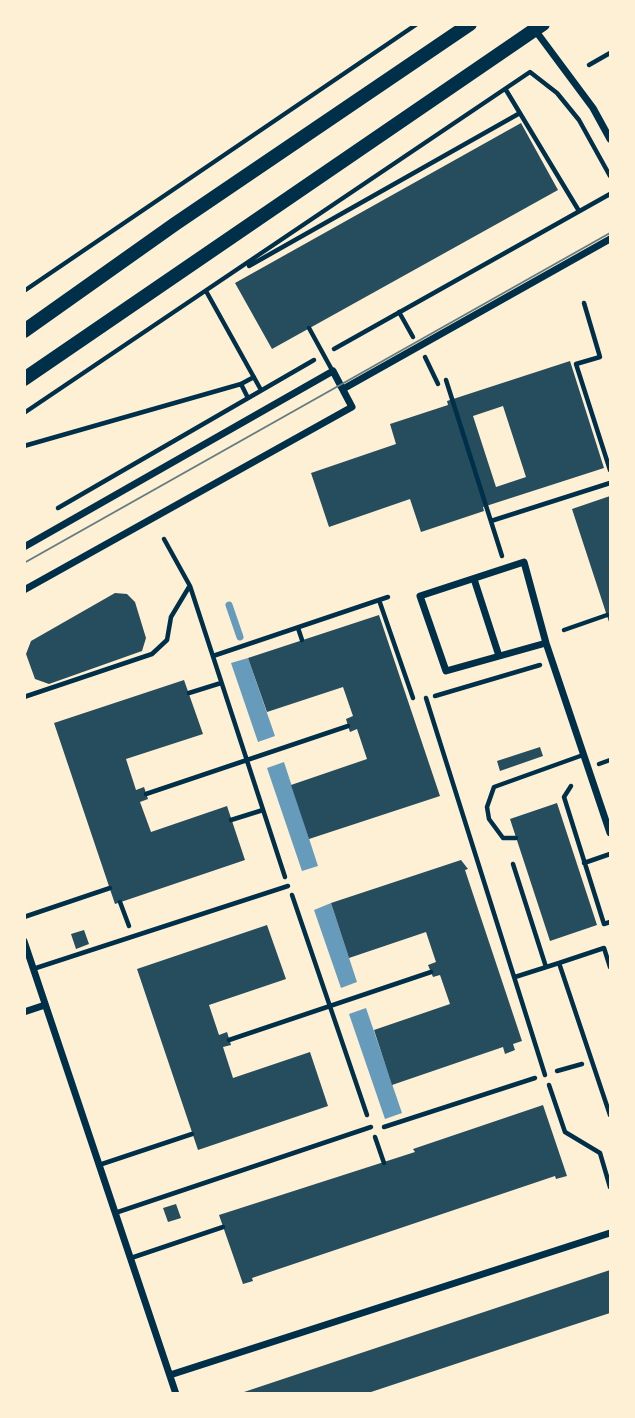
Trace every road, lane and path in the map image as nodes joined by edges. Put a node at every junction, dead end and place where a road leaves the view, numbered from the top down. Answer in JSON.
{"nodes":[{"id":1,"x":418,"y":24,"type":"edge"},
{"id":2,"x":470,"y":24,"type":"edge"},
{"id":3,"x":536,"y":27,"type":"edge"},
{"id":4,"x":611,"y":53,"type":"edge"},
{"id":5,"x":589,"y":65,"type":"dead end"},
{"id":6,"x":506,"y":90,"type":"junction"},
{"id":7,"x":520,"y":113,"type":"junction"},
{"id":8,"x":611,"y":139,"type":"edge"},
{"id":9,"x":611,"y":176,"type":"edge"},
{"id":10,"x":579,"y":211,"type":"dead end"},
{"id":11,"x":611,"y":239,"type":"edge"},
{"id":12,"x":218,"y":284,"type":"junction"},
{"id":13,"x":24,"y":291,"type":"edge"},
{"id":14,"x":206,"y":292,"type":"junction"},
{"id":15,"x":584,"y":303,"type":"dead end"},
{"id":16,"x":400,"y":312,"type":"dead end"},
{"id":17,"x":309,"y":328,"type":"dead end"},
{"id":18,"x":24,"y":331,"type":"edge"},
{"id":19,"x":412,"y":334,"type":"dead end"},
{"id":20,"x":426,"y":359,"type":"dead end"},
{"id":21,"x":333,"y":371,"type":"junction"},
{"id":22,"x":254,"y":377,"type":"junction"},
{"id":23,"x":24,"y":379,"type":"edge"},
{"id":24,"x":446,"y":380,"type":"dead end"},
{"id":25,"x":241,"y":384,"type":"junction"},
{"id":26,"x":438,"y":384,"type":"dead end"},
{"id":27,"x":342,"y":389,"type":"junction"},
{"id":28,"x":261,"y":390,"type":"dead end"},
{"id":29,"x":248,"y":398,"type":"dead end"},
{"id":30,"x":24,"y":414,"type":"edge"},
{"id":31,"x":24,"y":446,"type":"edge"},
{"id":32,"x":611,"y":470,"type":"edge"},
{"id":33,"x":611,"y":483,"type":"edge"},
{"id":34,"x":491,"y":521,"type":"junction"},
{"id":35,"x":164,"y":539,"type":"dead end"},
{"id":36,"x":24,"y":547,"type":"edge"},
{"id":37,"x":502,"y":556,"type":"dead end"},
{"id":38,"x":474,"y":579,"type":"junction"},
{"id":39,"x":190,"y":586,"type":"junction"},
{"id":40,"x":24,"y":590,"type":"edge"},
{"id":41,"x":388,"y":597,"type":"dead end"},
{"id":42,"x":379,"y":600,"type":"junction"},
{"id":43,"x":607,"y":615,"type":"dead end"},
{"id":44,"x":298,"y":628,"type":"junction"},
{"id":45,"x":564,"y":630,"type":"dead end"},
{"id":46,"x":302,"y":640,"type":"dead end"},
{"id":47,"x":547,"y":643,"type":"junction"},
{"id":48,"x":213,"y":656,"type":"junction"},
{"id":49,"x":499,"y":656,"type":"junction"},
{"id":50,"x":544,"y":676,"type":"dead end"},
{"id":51,"x":222,"y":683,"type":"junction"},
{"id":52,"x":189,"y":693,"type":"dead end"},
{"id":53,"x":24,"y":697,"type":"edge"},
{"id":54,"x":426,"y":698,"type":"joint"},
{"id":55,"x":414,"y":702,"type":"dead end"},
{"id":56,"x":348,"y":726,"type":"dead end"},
{"id":57,"x":584,"y":754,"type":"junction"},
{"id":58,"x":247,"y":761,"type":"junction"},
{"id":59,"x":571,"y":786,"type":"dead end"},
{"id":60,"x":146,"y":794,"type":"dead end"},
{"id":61,"x":263,"y":810,"type":"junction"},
{"id":62,"x":232,"y":820,"type":"dead end"},
{"id":63,"x":611,"y":834,"type":"edge"},
{"id":64,"x":516,"y":838,"type":"dead end"},
{"id":65,"x":611,"y":854,"type":"edge"},
{"id":66,"x":584,"y":863,"type":"junction"},
{"id":67,"x":513,"y":864,"type":"dead end"},
{"id":68,"x":288,"y":886,"type":"junction"},
{"id":69,"x":110,"y":888,"type":"dead end"},
{"id":70,"x":120,"y":902,"type":"dead end"},
{"id":71,"x":24,"y":916,"type":"edge"},
{"id":72,"x":611,"y":922,"type":"edge"},
{"id":73,"x":132,"y":937,"type":"junction"},
{"id":74,"x":24,"y":941,"type":"edge"},
{"id":75,"x":611,"y":946,"type":"edge"},
{"id":76,"x":604,"y":948,"type":"junction"},
{"id":77,"x":559,"y":963,"type":"junction"},
{"id":78,"x":546,"y":967,"type":"junction"},
{"id":79,"x":611,"y":967,"type":"edge"},
{"id":80,"x":33,"y":969,"type":"junction"},
{"id":81,"x":431,"y":972,"type":"dead end"},
{"id":82,"x":514,"y":977,"type":"junction"},
{"id":83,"x":45,"y":1005,"type":"junction"},
{"id":84,"x":330,"y":1006,"type":"junction"},
{"id":85,"x":24,"y":1012,"type":"edge"},
{"id":86,"x":229,"y":1040,"type":"dead end"},
{"id":87,"x":593,"y":1060,"type":"junction"},
{"id":88,"x":545,"y":1075,"type":"junction"},
{"id":89,"x":610,"y":1111,"type":"edge"},
{"id":90,"x":371,"y":1127,"type":"joint"},
{"id":91,"x":192,"y":1134,"type":"dead end"},
{"id":92,"x":384,"y":1163,"type":"dead end"},
{"id":93,"x":99,"y":1165,"type":"junction"},
{"id":94,"x":611,"y":1187,"type":"edge"},
{"id":95,"x":115,"y":1213,"type":"junction"},
{"id":96,"x":223,"y":1227,"type":"dead end"},
{"id":97,"x":611,"y":1233,"type":"edge"},
{"id":98,"x":130,"y":1258,"type":"junction"},
{"id":99,"x":170,"y":1375,"type":"junction"},
{"id":100,"x":176,"y":1394,"type":"edge"}],
"edges":[{"from":1,"to":13,"type":"path"},
{"from":2,"to":18,"type":"main road"},
{"from":3,"to":8,"type":"street"},
{"from":3,"to":23,"type":"main road"},
{"from":4,"to":5,"type":"path"},
{"from":6,"to":7,"type":"path"},
{"from":6,"to":9,"type":"path"},
{"from":6,"to":12,"type":"path"},
{"from":7,"to":10,"type":"path"},
{"from":7,"to":12,"type":"path"},
{"from":11,"to":27,"type":"street"},
{"from":12,"to":14,"type":"path"},
{"from":14,"to":22,"type":"path"},
{"from":14,"to":30,"type":"path"},
{"from":15,"to":32,"type":"path"},
{"from":16,"to":19,"type":"path"},
{"from":17,"to":21,"type":"lane"},
{"from":20,"to":26,"type":"path"},
{"from":21,"to":27,"type":"street"},
{"from":21,"to":36,"type":"street"},
{"from":22,"to":25,"type":"path"},
{"from":22,"to":28,"type":"path"},
{"from":24,"to":34,"type":"path"},
{"from":25,"to":29,"type":"path"},
{"from":25,"to":31,"type":"path"},
{"from":27,"to":40,"type":"street"},
{"from":33,"to":34,"type":"path"},
{"from":34,"to":37,"type":"path"},
{"from":35,"to":39,"type":"path"},
{"from":38,"to":47,"type":"street"},
{"from":38,"to":49,"type":"street"},
{"from":38,"to":49,"type":"street"},
{"from":39,"to":48,"type":"path"},
{"from":39,"to":53,"type":"path"},
{"from":41,"to":42,"type":"path"},
{"from":42,"to":44,"type":"path"},
{"from":42,"to":55,"type":"path"},
{"from":43,"to":45,"type":"path"},
{"from":44,"to":46,"type":"path"},
{"from":44,"to":48,"type":"path"},
{"from":47,"to":49,"type":"street"},
{"from":47,"to":57,"type":"street"},
{"from":48,"to":51,"type":"path"},
{"from":50,"to":54,"type":"path"},
{"from":51,"to":52,"type":"path"},
{"from":51,"to":58,"type":"path"},
{"from":54,"to":82,"type":"lane"},
{"from":56,"to":58,"type":"path"},
{"from":57,"to":63,"type":"street"},
{"from":57,"to":64,"type":"lane"},
{"from":58,"to":60,"type":"path"},
{"from":58,"to":61,"type":"path"},
{"from":59,"to":66,"type":"path"},
{"from":61,"to":62,"type":"path"},
{"from":61,"to":68,"type":"path"},
{"from":65,"to":66,"type":"path"},
{"from":66,"to":72,"type":"path"},
{"from":67,"to":78,"type":"lane"},
{"from":68,"to":73,"type":"lane"},
{"from":68,"to":84,"type":"path"},
{"from":69,"to":71,"type":"lane"},
{"from":70,"to":73,"type":"path"},
{"from":73,"to":80,"type":"lane"},
{"from":74,"to":80,"type":"street"},
{"from":75,"to":76,"type":"lane"},
{"from":76,"to":77,"type":"lane"},
{"from":76,"to":79,"type":"lane"},
{"from":77,"to":78,"type":"lane"},
{"from":77,"to":87,"type":"lane"},
{"from":78,"to":82,"type":"lane"},
{"from":80,"to":83,"type":"street"},
{"from":81,"to":84,"type":"path"},
{"from":82,"to":88,"type":"lane"},
{"from":83,"to":85,"type":"street"},
{"from":83,"to":93,"type":"street"},
{"from":84,"to":86,"type":"path"},
{"from":84,"to":90,"type":"path"},
{"from":87,"to":88,"type":"path"},
{"from":87,"to":89,"type":"lane"},
{"from":88,"to":92,"type":"path"},
{"from":88,"to":94,"type":"path"},
{"from":90,"to":95,"type":"lane"},
{"from":91,"to":93,"type":"lane"},
{"from":93,"to":95,"type":"street"},
{"from":95,"to":98,"type":"street"},
{"from":96,"to":98,"type":"lane"},
{"from":97,"to":99,"type":"street"},
{"from":98,"to":99,"type":"street"},
{"from":99,"to":100,"type":"street"}]}
